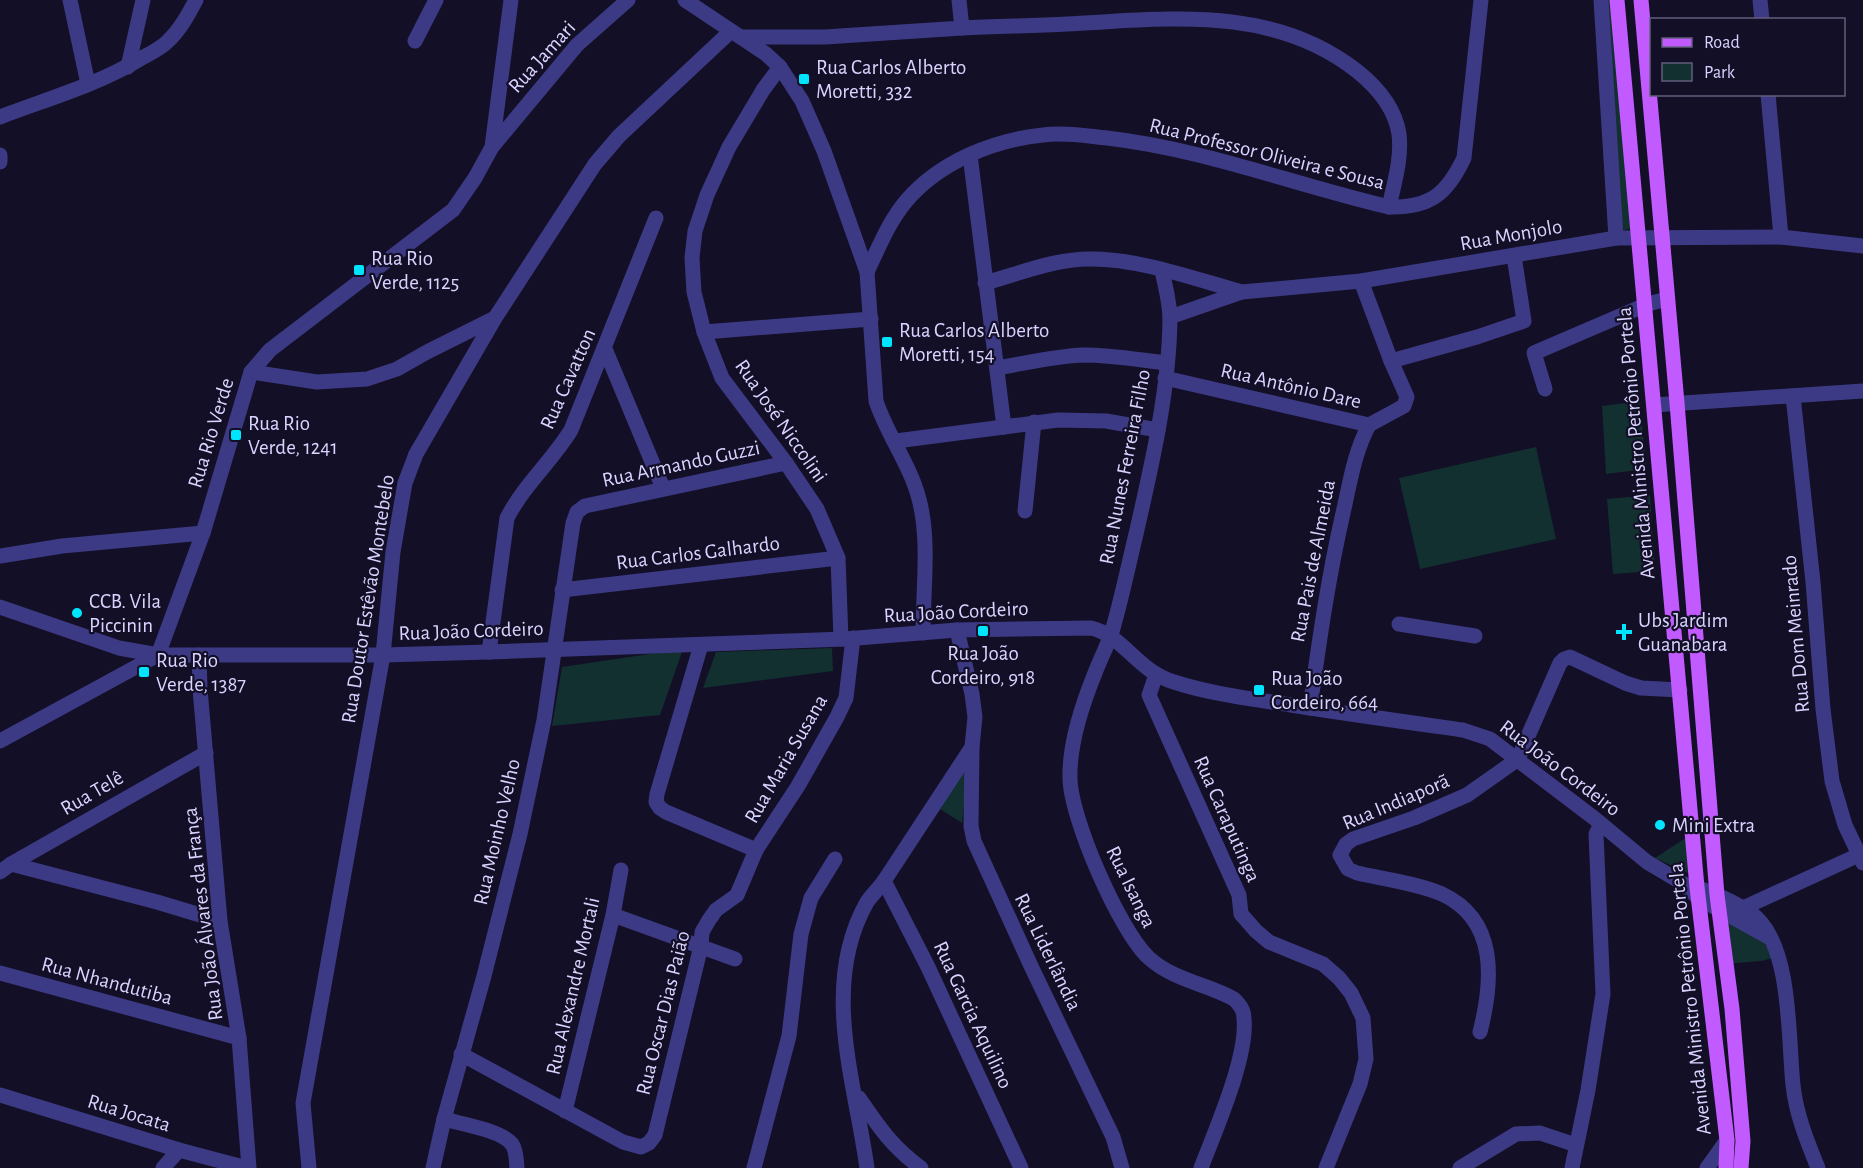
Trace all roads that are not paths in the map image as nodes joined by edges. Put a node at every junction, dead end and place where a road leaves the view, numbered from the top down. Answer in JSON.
{"nodes":[{"id":1,"x":70,"y":0,"type":"edge"},
{"id":2,"x":143,"y":0,"type":"edge"},
{"id":3,"x":196,"y":0,"type":"edge"},
{"id":4,"x":436,"y":0,"type":"edge"},
{"id":5,"x":511,"y":0,"type":"edge"},
{"id":6,"x":628,"y":0,"type":"edge"},
{"id":7,"x":685,"y":0,"type":"edge"},
{"id":8,"x":959,"y":0,"type":"edge"},
{"id":9,"x":1481,"y":0,"type":"edge"},
{"id":10,"x":1601,"y":0,"type":"edge"},
{"id":11,"x":1617,"y":0,"type":"edge"},
{"id":12,"x":1641,"y":0,"type":"edge"},
{"id":13,"x":1760,"y":0,"type":"edge"},
{"id":14,"x":1762,"y":18,"type":"edge"},
{"id":15,"x":962,"y":28,"type":"junction"},
{"id":16,"x":735,"y":35,"type":"junction"},
{"id":17,"x":415,"y":41,"type":"dead end"},
{"id":18,"x":128,"y":67,"type":"junction"},
{"id":19,"x":780,"y":67,"type":"junction"},
{"id":20,"x":500,"y":81,"type":"junction"},
{"id":21,"x":88,"y":84,"type":"junction"},
{"id":22,"x":1768,"y":96,"type":"edge"},
{"id":23,"x":526,"y":106,"type":"junction"},
{"id":24,"x":0,"y":117,"type":"edge"},
{"id":25,"x":492,"y":147,"type":"junction"},
{"id":26,"x":0,"y":155,"type":"edge"},
{"id":27,"x":970,"y":155,"type":"junction"},
{"id":28,"x":0,"y":162,"type":"edge"},
{"id":29,"x":1389,"y":207,"type":"junction"},
{"id":30,"x":656,"y":218,"type":"dead end"},
{"id":31,"x":1638,"y":237,"type":"junction"},
{"id":32,"x":1781,"y":237,"type":"junction"},
{"id":33,"x":1616,"y":238,"type":"junction"},
{"id":34,"x":1662,"y":238,"type":"junction"},
{"id":35,"x":1863,"y":246,"type":"edge"},
{"id":36,"x":1514,"y":256,"type":"junction"},
{"id":37,"x":1162,"y":270,"type":"junction"},
{"id":38,"x":867,"y":272,"type":"junction"},
{"id":39,"x":1361,"y":281,"type":"junction"},
{"id":40,"x":985,"y":284,"type":"junction"},
{"id":41,"x":1242,"y":292,"type":"junction"},
{"id":42,"x":1667,"y":299,"type":"junction"},
{"id":43,"x":1644,"y":306,"type":"junction"},
{"id":44,"x":1170,"y":317,"type":"junction"},
{"id":45,"x":495,"y":318,"type":"junction"},
{"id":46,"x":871,"y":319,"type":"junction"},
{"id":47,"x":704,"y":332,"type":"junction"},
{"id":48,"x":605,"y":349,"type":"junction"},
{"id":49,"x":1391,"y":361,"type":"junction"},
{"id":50,"x":997,"y":368,"type":"junction"},
{"id":51,"x":1166,"y":371,"type":"junction"},
{"id":52,"x":251,"y":372,"type":"junction"},
{"id":53,"x":1545,"y":389,"type":"dead end"},
{"id":54,"x":1863,"y":391,"type":"edge"},
{"id":55,"x":1793,"y":396,"type":"junction"},
{"id":56,"x":1677,"y":403,"type":"junction"},
{"id":57,"x":1654,"y":405,"type":"junction"},
{"id":58,"x":1034,"y":422,"type":"junction"},
{"id":59,"x":1369,"y":425,"type":"junction"},
{"id":60,"x":1004,"y":427,"type":"junction"},
{"id":61,"x":1158,"y":430,"type":"junction"},
{"id":62,"x":896,"y":441,"type":"junction"},
{"id":63,"x":786,"y":463,"type":"junction"},
{"id":64,"x":663,"y":488,"type":"junction"},
{"id":65,"x":585,"y":506,"type":"joint"},
{"id":66,"x":1025,"y":511,"type":"dead end"},
{"id":67,"x":203,"y":533,"type":"junction"},
{"id":68,"x":0,"y":556,"type":"edge"},
{"id":69,"x":838,"y":558,"type":"junction"},
{"id":70,"x":562,"y":590,"type":"junction"},
{"id":71,"x":0,"y":607,"type":"edge"},
{"id":72,"x":1399,"y":624,"type":"dead end"},
{"id":73,"x":957,"y":630,"type":"junction"},
{"id":74,"x":923,"y":633,"type":"junction"},
{"id":75,"x":1110,"y":635,"type":"junction"},
{"id":76,"x":1475,"y":636,"type":"dead end"},
{"id":77,"x":847,"y":638,"type":"junction"},
{"id":78,"x":701,"y":645,"type":"junction"},
{"id":79,"x":553,"y":650,"type":"junction"},
{"id":80,"x":489,"y":652,"type":"junction"},
{"id":81,"x":158,"y":655,"type":"junction"},
{"id":82,"x":199,"y":655,"type":"junction"},
{"id":83,"x":382,"y":655,"type":"junction"},
{"id":84,"x":1156,"y":675,"type":"junction"},
{"id":85,"x":1680,"y":690,"type":"junction"},
{"id":86,"x":1310,"y":708,"type":"junction"},
{"id":87,"x":0,"y":741,"type":"edge"},
{"id":88,"x":972,"y":747,"type":"junction"},
{"id":89,"x":206,"y":753,"type":"junction"},
{"id":90,"x":1518,"y":759,"type":"junction"},
{"id":91,"x":1601,"y":824,"type":"junction"},
{"id":92,"x":756,"y":850,"type":"junction"},
{"id":93,"x":1862,"y":857,"type":"edge"},
{"id":94,"x":835,"y":859,"type":"dead end"},
{"id":95,"x":6,"y":868,"type":"edge"},
{"id":96,"x":621,"y":870,"type":"dead end"},
{"id":97,"x":884,"y":881,"type":"junction"},
{"id":98,"x":1694,"y":890,"type":"junction"},
{"id":99,"x":737,"y":895,"type":"joint"},
{"id":100,"x":1718,"y":901,"type":"junction"},
{"id":101,"x":1743,"y":908,"type":"junction"},
{"id":102,"x":613,"y":915,"type":"junction"},
{"id":103,"x":220,"y":921,"type":"junction"},
{"id":104,"x":1770,"y":938,"type":"junction"},
{"id":105,"x":701,"y":946,"type":"junction"},
{"id":106,"x":735,"y":959,"type":"dead end"},
{"id":107,"x":0,"y":973,"type":"edge"},
{"id":108,"x":1480,"y":1032,"type":"dead end"},
{"id":109,"x":239,"y":1038,"type":"junction"},
{"id":110,"x":461,"y":1054,"type":"junction"},
{"id":111,"x":855,"y":1093,"type":"junction"},
{"id":112,"x":0,"y":1095,"type":"edge"},
{"id":113,"x":565,"y":1111,"type":"junction"},
{"id":114,"x":444,"y":1119,"type":"junction"},
{"id":115,"x":1727,"y":1140,"type":"junction"},
{"id":116,"x":1576,"y":1145,"type":"junction"},
{"id":117,"x":179,"y":1150,"type":"junction"},
{"id":118,"x":163,"y":1168,"type":"edge"},
{"id":119,"x":248,"y":1168,"type":"edge"},
{"id":120,"x":309,"y":1168,"type":"edge"},
{"id":121,"x":433,"y":1168,"type":"edge"},
{"id":122,"x":517,"y":1168,"type":"edge"},
{"id":123,"x":754,"y":1168,"type":"edge"},
{"id":124,"x":867,"y":1168,"type":"edge"},
{"id":125,"x":921,"y":1168,"type":"edge"},
{"id":126,"x":1021,"y":1168,"type":"edge"},
{"id":127,"x":1122,"y":1168,"type":"edge"},
{"id":128,"x":1201,"y":1168,"type":"edge"},
{"id":129,"x":1326,"y":1168,"type":"edge"},
{"id":130,"x":1460,"y":1168,"type":"edge"},
{"id":131,"x":1572,"y":1168,"type":"edge"},
{"id":132,"x":1707,"y":1168,"type":"edge"},
{"id":133,"x":1726,"y":1168,"type":"edge"},
{"id":134,"x":1741,"y":1168,"type":"edge"},
{"id":135,"x":1818,"y":1168,"type":"edge"}],
"edges":[{"from":1,"to":21,"type":"street"},
{"from":2,"to":18,"type":"street"},
{"from":3,"to":18,"type":"street"},
{"from":4,"to":17,"type":"street"},
{"from":5,"to":20,"type":"street","name":"Rua Rio Verde"},
{"from":6,"to":23,"type":"street","name":"Rua Jamari"},
{"from":7,"to":16,"type":"street"},
{"from":8,"to":15,"type":"street"},
{"from":9,"to":29,"type":"street","name":"Rua Professor Oliveira e Sousa"},
{"from":10,"to":33,"type":"street"},
{"from":11,"to":31,"type":"main road","name":"Avenida Ministro Petrônio Portela"},
{"from":12,"to":34,"type":"main road","name":"Avenida Ministro Petrônio Portela"},
{"from":13,"to":14,"type":"street"},
{"from":15,"to":16,"type":"street"},
{"from":15,"to":29,"type":"street"},
{"from":16,"to":19,"type":"street"},
{"from":16,"to":45,"type":"street","name":"Rua Doutor Estêvão Montebelo"},
{"from":18,"to":21,"type":"street"},
{"from":19,"to":38,"type":"street"},
{"from":19,"to":47,"type":"street","name":"Rua José Niccolini"},
{"from":20,"to":23,"type":"street"},
{"from":20,"to":25,"type":"street","name":"Rua Rio Verde"},
{"from":21,"to":24,"type":"street"},
{"from":22,"to":32,"type":"street"},
{"from":23,"to":25,"type":"street","name":"Rua Jamari"},
{"from":25,"to":52,"type":"street","name":"Rua Rio Verde"},
{"from":26,"to":28,"type":"street"},
{"from":27,"to":29,"type":"street","name":"Rua Professor Oliveira e Sousa"},
{"from":27,"to":38,"type":"street","name":"Rua Professor Oliveira e Sousa"},
{"from":27,"to":40,"type":"street"},
{"from":30,"to":48,"type":"street","name":"Rua Cavatton"},
{"from":31,"to":33,"type":"street","name":"Rua Monjolo"},
{"from":31,"to":34,"type":"street","name":"Rua Monjolo"},
{"from":31,"to":43,"type":"main road","name":"Avenida Ministro Petrônio Portela"},
{"from":32,"to":34,"type":"street","name":"Rua Monjolo"},
{"from":32,"to":35,"type":"street","name":"Rua Monjolo"},
{"from":33,"to":36,"type":"street","name":"Rua Monjolo"},
{"from":34,"to":42,"type":"main road","name":"Avenida Ministro Petrônio Portela"},
{"from":36,"to":39,"type":"street","name":"Rua Monjolo"},
{"from":36,"to":49,"type":"street"},
{"from":37,"to":40,"type":"street"},
{"from":37,"to":41,"type":"street"},
{"from":37,"to":44,"type":"street","name":"Rua Nunes Ferreira Filho"},
{"from":38,"to":46,"type":"street"},
{"from":39,"to":41,"type":"street","name":"Rua Monjolo"},
{"from":39,"to":49,"type":"street"},
{"from":40,"to":50,"type":"street"},
{"from":41,"to":44,"type":"street","name":"Rua Monjolo"},
{"from":42,"to":43,"type":"street"},
{"from":42,"to":56,"type":"main road","name":"Avenida Ministro Petrônio Portela"},
{"from":43,"to":53,"type":"street"},
{"from":43,"to":57,"type":"main road","name":"Avenida Ministro Petrônio Portela"},
{"from":44,"to":51,"type":"street","name":"Rua Nunes Ferreira Filho"},
{"from":45,"to":52,"type":"street"},
{"from":45,"to":83,"type":"street","name":"Rua Doutor Estêvão Montebelo"},
{"from":46,"to":47,"type":"street"},
{"from":46,"to":62,"type":"street"},
{"from":47,"to":63,"type":"street","name":"Rua José Niccolini"},
{"from":48,"to":64,"type":"street"},
{"from":48,"to":80,"type":"street","name":"Rua Cavatton"},
{"from":49,"to":59,"type":"street","name":"Rua Antônio Dare"},
{"from":50,"to":51,"type":"street","name":"Rua Antônio Dare"},
{"from":50,"to":60,"type":"street"},
{"from":51,"to":59,"type":"street","name":"Rua Antônio Dare"},
{"from":51,"to":61,"type":"street","name":"Rua Nunes Ferreira Filho"},
{"from":52,"to":67,"type":"street","name":"Rua Rio Verde"},
{"from":54,"to":55,"type":"street"},
{"from":55,"to":56,"type":"street"},
{"from":55,"to":93,"type":"street","name":"Rua Dom Meinrado"},
{"from":56,"to":57,"type":"street"},
{"from":56,"to":100,"type":"main road","name":"Avenida Ministro Petrônio Portela"},
{"from":57,"to":85,"type":"main road","name":"Avenida Ministro Petrônio Portela"},
{"from":58,"to":60,"type":"street"},
{"from":58,"to":61,"type":"street"},
{"from":58,"to":66,"type":"street"},
{"from":59,"to":86,"type":"street","name":"Rua Pais de Almeida"},
{"from":60,"to":62,"type":"street"},
{"from":61,"to":75,"type":"street","name":"Rua Nunes Ferreira Filho"},
{"from":62,"to":74,"type":"street"},
{"from":63,"to":64,"type":"street","name":"Rua Armando Guzzi"},
{"from":63,"to":69,"type":"street","name":"Rua José Niccolini"},
{"from":64,"to":65,"type":"street","name":"Rua Armando Guzzi"},
{"from":65,"to":70,"type":"street","name":"Rua Moinho Velho"},
{"from":67,"to":68,"type":"street"},
{"from":67,"to":81,"type":"street","name":"Rua Rio Verde"},
{"from":69,"to":70,"type":"street","name":"Rua Carlos Galhardo"},
{"from":69,"to":77,"type":"street","name":"Rua José Niccolini"},
{"from":70,"to":79,"type":"street","name":"Rua Moinho Velho"},
{"from":71,"to":81,"type":"street","name":"Rua João Cordeiro"},
{"from":72,"to":76,"type":"street"},
{"from":73,"to":74,"type":"street","name":"Rua João Cordeiro"},
{"from":73,"to":75,"type":"street","name":"Rua João Cordeiro"},
{"from":73,"to":88,"type":"street","name":"Rua Liderlândia"},
{"from":74,"to":77,"type":"street","name":"Rua João Cordeiro"},
{"from":75,"to":84,"type":"street","name":"Rua João Cordeiro"},
{"from":75,"to":128,"type":"street","name":"Rua Isanga"},
{"from":77,"to":78,"type":"street","name":"Rua João Cordeiro"},
{"from":77,"to":92,"type":"street","name":"Rua Maria Susana"},
{"from":78,"to":79,"type":"street","name":"Rua João Cordeiro"},
{"from":78,"to":92,"type":"street"},
{"from":79,"to":80,"type":"street","name":"Rua João Cordeiro"},
{"from":79,"to":110,"type":"street","name":"Rua Moinho Velho"},
{"from":80,"to":83,"type":"street","name":"Rua João Cordeiro"},
{"from":81,"to":82,"type":"street","name":"Rua João Cordeiro"},
{"from":81,"to":87,"type":"street"},
{"from":82,"to":83,"type":"street","name":"Rua João Cordeiro"},
{"from":82,"to":89,"type":"street","name":"Rua João Álvares da França"},
{"from":83,"to":120,"type":"street","name":"Rua Doutor Estêvão Montebelo"},
{"from":84,"to":86,"type":"street","name":"Rua João Cordeiro"},
{"from":84,"to":129,"type":"street","name":"Rua Caraputinga"},
{"from":85,"to":90,"type":"street"},
{"from":85,"to":98,"type":"main road","name":"Avenida Ministro Petrônio Portela"},
{"from":86,"to":90,"type":"street","name":"Rua João Cordeiro"},
{"from":88,"to":97,"type":"street"},
{"from":88,"to":127,"type":"street","name":"Rua Liderlândia"},
{"from":89,"to":95,"type":"street","name":"Rua Telê"},
{"from":89,"to":103,"type":"street","name":"Rua João Álvares da França"},
{"from":90,"to":91,"type":"street","name":"Rua João Cordeiro"},
{"from":90,"to":108,"type":"street","name":"Rua Indiaporã"},
{"from":91,"to":98,"type":"street","name":"Rua João Cordeiro"},
{"from":91,"to":116,"type":"street"},
{"from":92,"to":99,"type":"street","name":"Rua Maria Susana"},
{"from":93,"to":101,"type":"street"},
{"from":94,"to":123,"type":"street"},
{"from":95,"to":103,"type":"street"},
{"from":96,"to":102,"type":"street","name":"Rua Alexandre Mortali"},
{"from":97,"to":111,"type":"street"},
{"from":97,"to":126,"type":"street","name":"Rua Garcia Aquilino"},
{"from":98,"to":100,"type":"street","name":"Rua João Cordeiro"},
{"from":98,"to":115,"type":"main road","name":"Avenida Ministro Petrônio Portela"},
{"from":99,"to":105,"type":"street","name":"Rua Oscar Dias Paião"},
{"from":100,"to":101,"type":"street","name":"Rua João Cordeiro"},
{"from":100,"to":104,"type":"street","name":"Rua João Cordeiro"},
{"from":100,"to":134,"type":"main road","name":"Avenida Ministro Petrônio Portela"},
{"from":101,"to":104,"type":"street","name":"Rua João Cordeiro"},
{"from":102,"to":105,"type":"street"},
{"from":102,"to":113,"type":"street","name":"Rua Alexandre Mortali"},
{"from":103,"to":109,"type":"street","name":"Rua João Álvares da França"},
{"from":104,"to":135,"type":"street","name":"Rua João Cordeiro"},
{"from":105,"to":106,"type":"street"},
{"from":105,"to":113,"type":"street","name":"Rua Oscar Dias Paião"},
{"from":107,"to":109,"type":"street","name":"Rua Nhandutiba"},
{"from":109,"to":119,"type":"street","name":"Rua João Álvares da França"},
{"from":110,"to":113,"type":"street"},
{"from":110,"to":114,"type":"street","name":"Rua Moinho Velho"},
{"from":111,"to":124,"type":"street"},
{"from":111,"to":125,"type":"street"},
{"from":112,"to":117,"type":"street","name":"Rua Jocata"},
{"from":114,"to":121,"type":"street","name":"Rua Moinho Velho"},
{"from":114,"to":122,"type":"street"},
{"from":115,"to":132,"type":"street"},
{"from":115,"to":133,"type":"main road","name":"Avenida Ministro Petrônio Portela"},
{"from":116,"to":130,"type":"street"},
{"from":116,"to":131,"type":"street"},
{"from":117,"to":118,"type":"street"},
{"from":117,"to":119,"type":"street","name":"Rua Jocata"}]}
